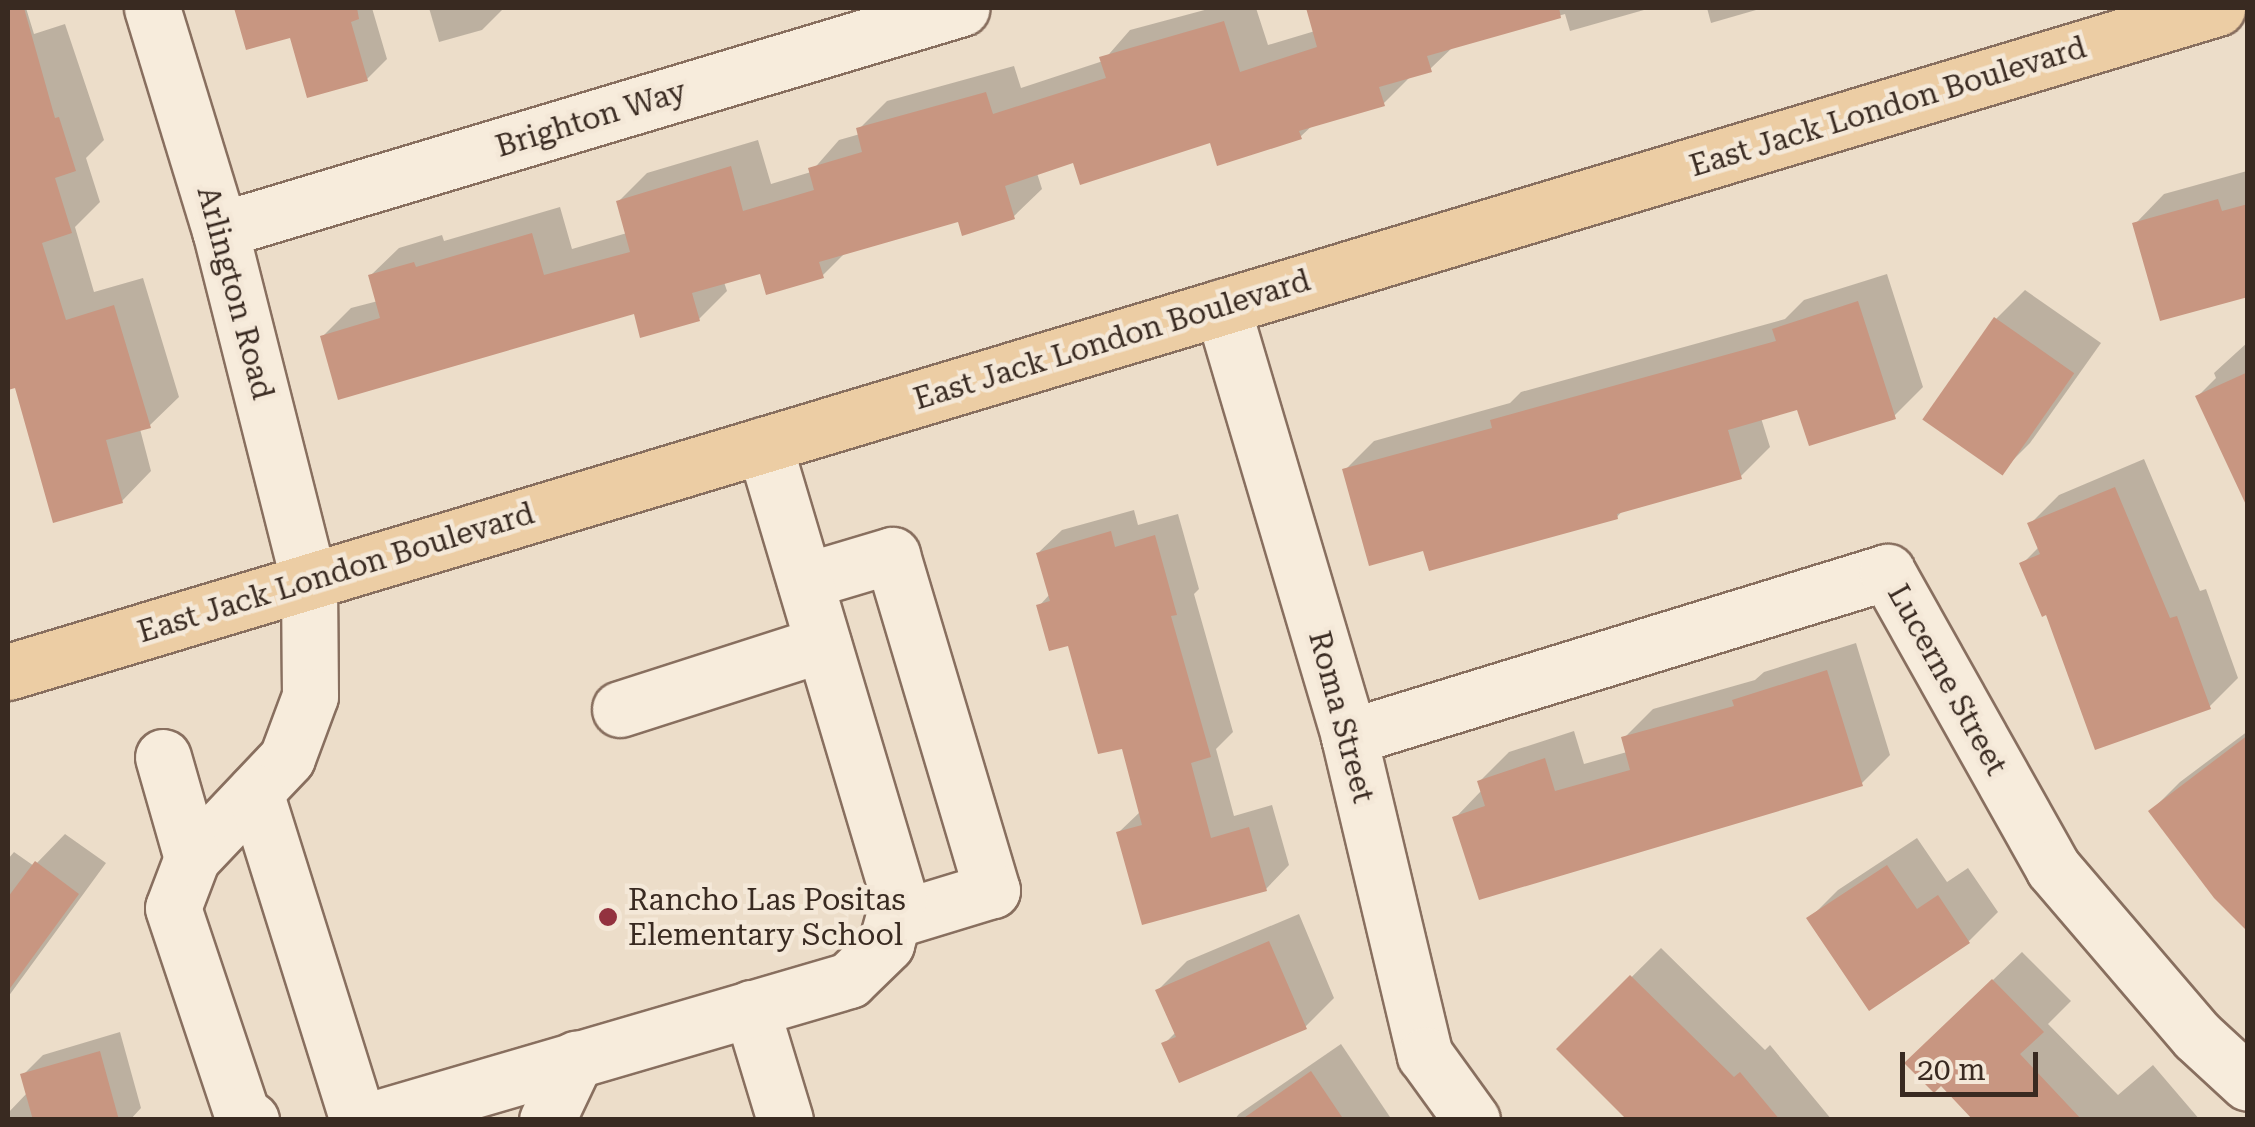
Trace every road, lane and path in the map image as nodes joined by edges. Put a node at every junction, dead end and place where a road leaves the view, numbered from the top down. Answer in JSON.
{"nodes":[{"id":1,"x":152,"y":8,"type":"edge"},
{"id":2,"x":962,"y":8,"type":"edge"},
{"id":3,"x":2217,"y":8,"type":"edge"},
{"id":4,"x":220,"y":230,"type":"junction"},
{"id":5,"x":1222,"y":307,"type":"junction"},
{"id":6,"x":764,"y":445,"type":"junction"},
{"id":7,"x":805,"y":581,"type":"junction"},
{"id":8,"x":309,"y":582,"type":"junction"},
{"id":9,"x":823,"y":644,"type":"junction"},
{"id":10,"x":8,"y":672,"type":"edge"},
{"id":11,"x":620,"y":709,"type":"dead end"},
{"id":12,"x":1349,"y":737,"type":"junction"},
{"id":13,"x":162,"y":757,"type":"dead end"},
{"id":14,"x":255,"y":792,"type":"junction"},
{"id":15,"x":192,"y":858,"type":"junction"},
{"id":16,"x":894,"y":920,"type":"junction"},
{"id":17,"x":751,"y":1008,"type":"junction"},
{"id":18,"x":576,"y":1059,"type":"junction"},
{"id":19,"x":2248,"y":1083,"type":"edge"},
{"id":20,"x":251,"y":1120,"type":"edge"},
{"id":21,"x":358,"y":1120,"type":"edge"},
{"id":22,"x":372,"y":1120,"type":"edge"},
{"id":23,"x":547,"y":1120,"type":"edge"},
{"id":24,"x":785,"y":1120,"type":"edge"},
{"id":25,"x":1472,"y":1120,"type":"edge"}],
"edges":[{"from":1,"to":4,"type":"street","name":"Arlington Road"},
{"from":2,"to":4,"type":"street","name":"Brighton Way"},
{"from":3,"to":5,"type":"main road","name":"East Jack London Boulevard"},
{"from":4,"to":8,"type":"street","name":"Arlington Road"},
{"from":5,"to":6,"type":"main road","name":"East Jack London Boulevard"},
{"from":5,"to":12,"type":"street","name":"Roma Street"},
{"from":6,"to":7,"type":"street"},
{"from":6,"to":8,"type":"main road","name":"East Jack London Boulevard"},
{"from":7,"to":9,"type":"street"},
{"from":7,"to":16,"type":"street"},
{"from":8,"to":10,"type":"main road","name":"East Jack London Boulevard"},
{"from":8,"to":14,"type":"street","name":"Arlington Road"},
{"from":9,"to":11,"type":"street"},
{"from":9,"to":16,"type":"street"},
{"from":12,"to":19,"type":"street","name":"Lucerne Street"},
{"from":12,"to":25,"type":"street","name":"Roma Street"},
{"from":13,"to":15,"type":"street"},
{"from":14,"to":15,"type":"street","name":"Arlington Road"},
{"from":14,"to":21,"type":"street"},
{"from":15,"to":20,"type":"street"},
{"from":16,"to":17,"type":"street"},
{"from":17,"to":18,"type":"street"},
{"from":17,"to":24,"type":"street"},
{"from":18,"to":22,"type":"street"},
{"from":18,"to":23,"type":"street"}]}
